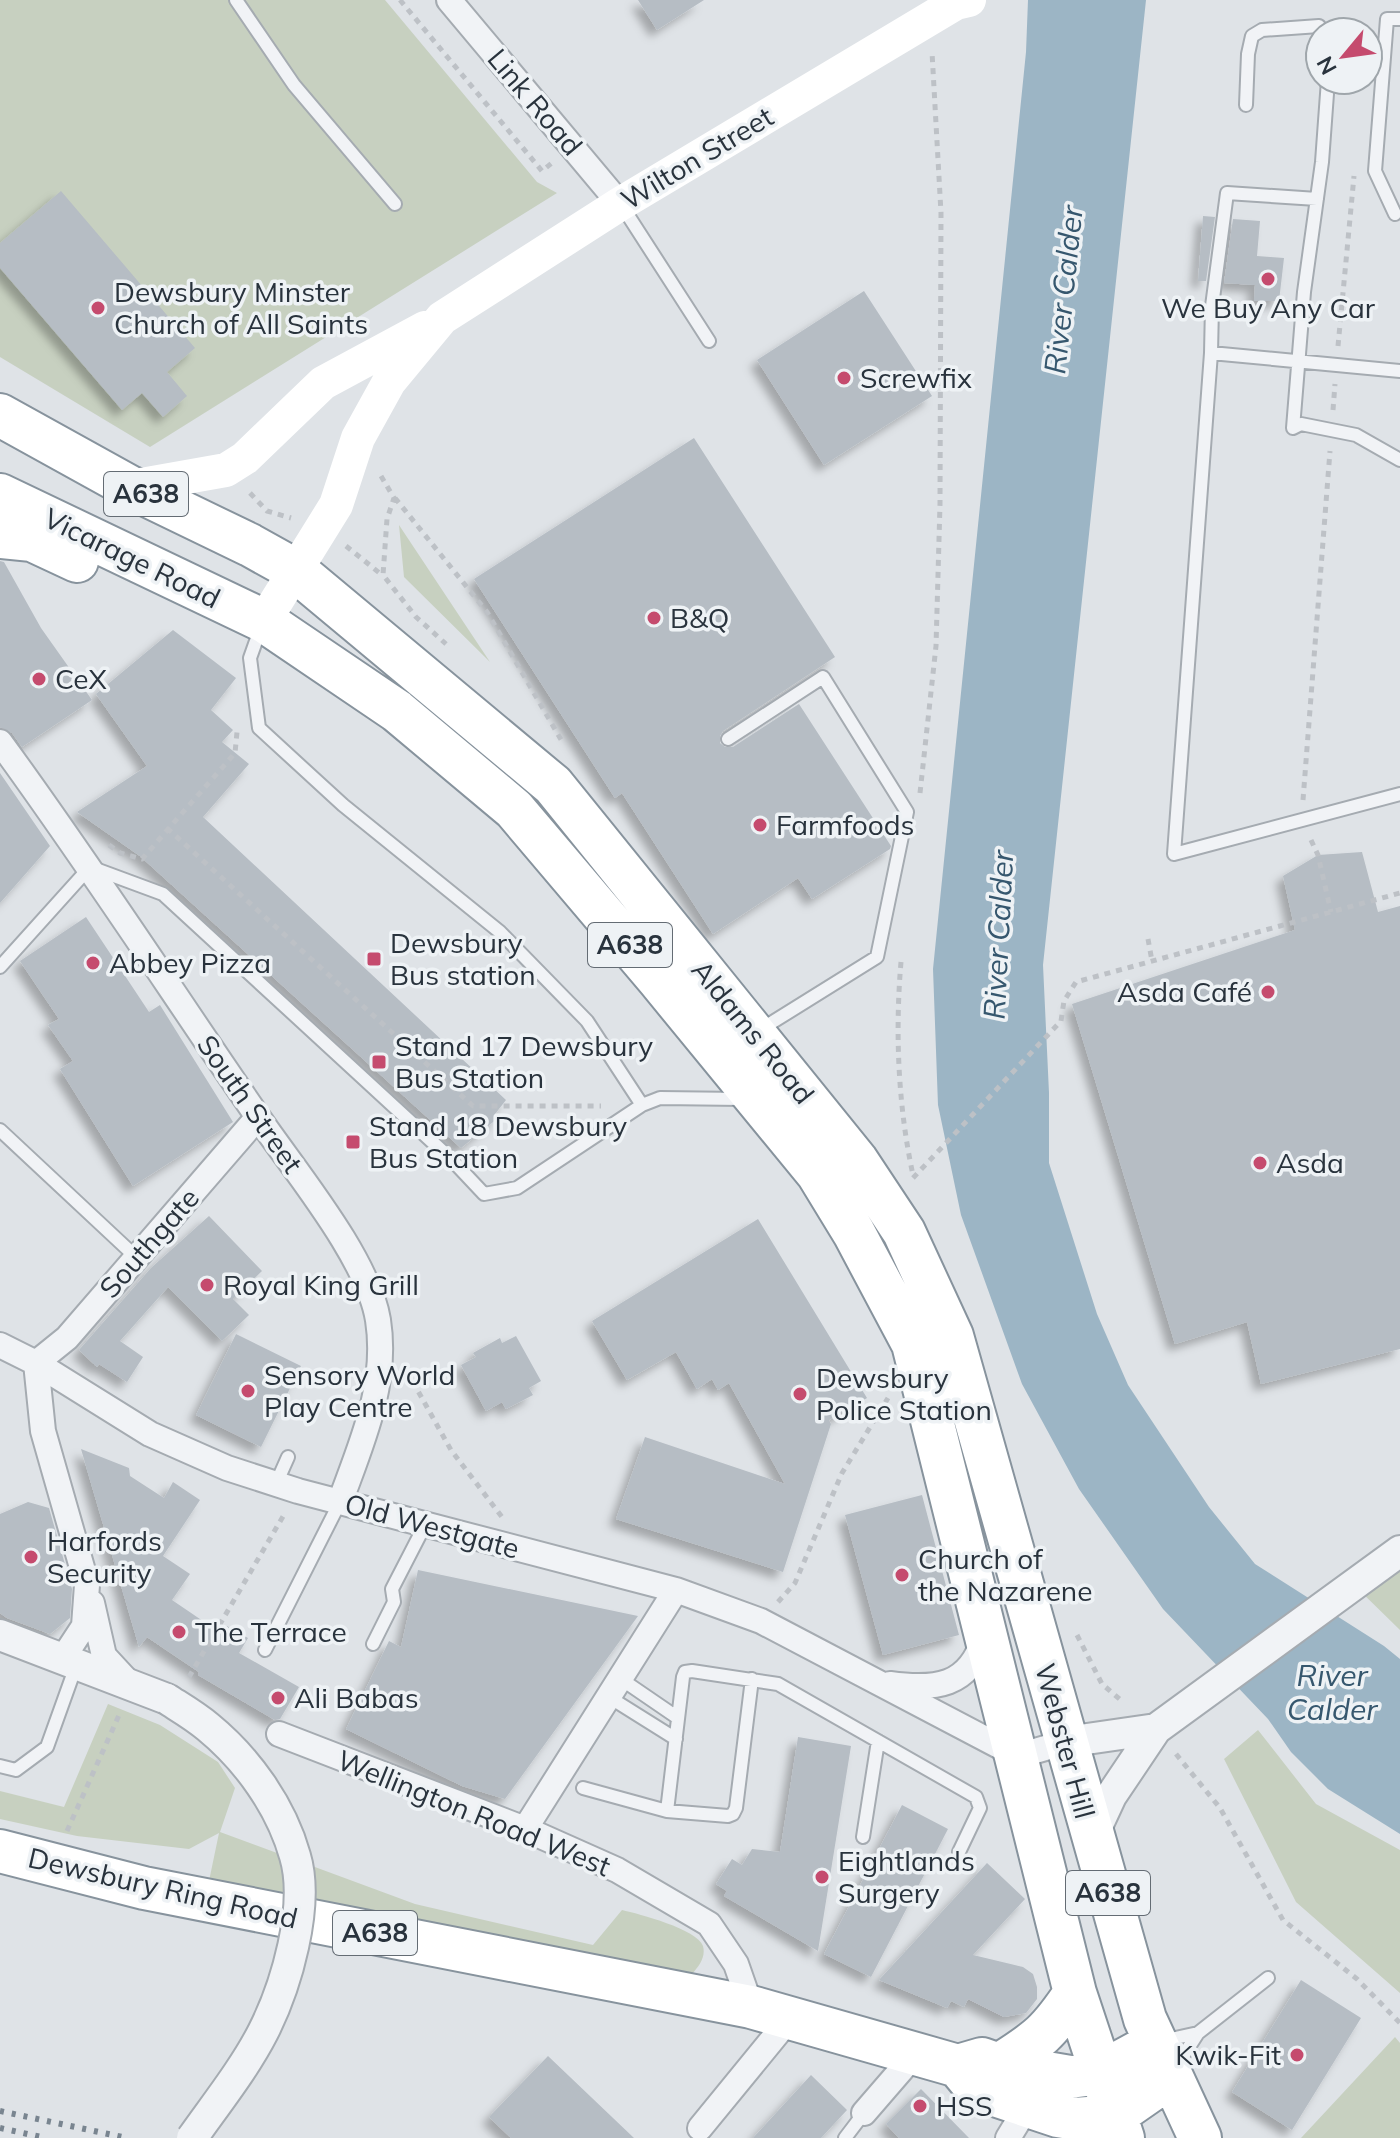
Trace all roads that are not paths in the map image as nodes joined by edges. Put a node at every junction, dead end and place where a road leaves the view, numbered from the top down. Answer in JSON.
{"nodes":[{"id":1,"x":236,"y":0,"type":"edge"},
{"id":2,"x":449,"y":0,"type":"edge"},
{"id":3,"x":962,"y":2,"type":"edge"},
{"id":4,"x":1400,"y":19,"type":"edge"},
{"id":5,"x":1304,"y":27,"type":"edge"},
{"id":6,"x":1327,"y":96,"type":"edge"},
{"id":7,"x":1246,"y":105,"type":"dead end"},
{"id":8,"x":1384,"y":190,"type":"junction"},
{"id":9,"x":1400,"y":190,"type":"edge"},
{"id":10,"x":1317,"y":199,"type":"junction"},
{"id":11,"x":395,"y":204,"type":"dead end"},
{"id":12,"x":620,"y":204,"type":"junction"},
{"id":13,"x":1395,"y":214,"type":"dead end"},
{"id":14,"x":442,"y":318,"type":"junction"},
{"id":15,"x":709,"y":341,"type":"dead end"},
{"id":16,"x":1211,"y":353,"type":"junction"},
{"id":17,"x":1300,"y":361,"type":"junction"},
{"id":18,"x":1400,"y":371,"type":"edge"},
{"id":19,"x":0,"y":415,"type":"edge"},
{"id":20,"x":1400,"y":460,"type":"edge"},
{"id":21,"x":130,"y":487,"type":"junction"},
{"id":22,"x":0,"y":495,"type":"edge"},
{"id":23,"x":0,"y":537,"type":"edge"},
{"id":24,"x":295,"y":570,"type":"junction"},
{"id":25,"x":179,"y":582,"type":"junction"},
{"id":26,"x":264,"y":621,"type":"junction"},
{"id":27,"x":728,"y":739,"type":"dead end"},
{"id":28,"x":0,"y":742,"type":"edge"},
{"id":29,"x":1400,"y":794,"type":"edge"},
{"id":30,"x":90,"y":867,"type":"junction"},
{"id":31,"x":0,"y":967,"type":"edge"},
{"id":32,"x":759,"y":1040,"type":"junction"},
{"id":33,"x":757,"y":1099,"type":"junction"},
{"id":34,"x":642,"y":1105,"type":"junction"},
{"id":35,"x":258,"y":1117,"type":"junction"},
{"id":36,"x":0,"y":1130,"type":"edge"},
{"id":37,"x":137,"y":1258,"type":"junction"},
{"id":38,"x":933,"y":1340,"type":"junction"},
{"id":39,"x":0,"y":1345,"type":"edge"},
{"id":40,"x":36,"y":1363,"type":"junction"},
{"id":41,"x":288,"y":1457,"type":"dead end"},
{"id":42,"x":287,"y":1487,"type":"junction"},
{"id":43,"x":340,"y":1502,"type":"junction"},
{"id":44,"x":426,"y":1523,"type":"junction"},
{"id":45,"x":1400,"y":1551,"type":"edge"},
{"id":46,"x":87,"y":1585,"type":"junction"},
{"id":47,"x":676,"y":1590,"type":"junction"},
{"id":48,"x":986,"y":1632,"type":"junction"},
{"id":49,"x":0,"y":1635,"type":"edge"},
{"id":50,"x":373,"y":1644,"type":"dead end"},
{"id":51,"x":265,"y":1650,"type":"dead end"},
{"id":52,"x":70,"y":1662,"type":"junction"},
{"id":53,"x":752,"y":1679,"type":"junction"},
{"id":54,"x":876,"y":1682,"type":"junction"},
{"id":55,"x":132,"y":1686,"type":"junction"},
{"id":56,"x":615,"y":1688,"type":"junction"},
{"id":57,"x":678,"y":1718,"type":"junction"},
{"id":58,"x":1156,"y":1729,"type":"junction"},
{"id":59,"x":279,"y":1734,"type":"dead end"},
{"id":60,"x":676,"y":1739,"type":"junction"},
{"id":61,"x":878,"y":1741,"type":"junction"},
{"id":62,"x":1066,"y":1742,"type":"junction"},
{"id":63,"x":1018,"y":1756,"type":"junction"},
{"id":64,"x":0,"y":1766,"type":"edge"},
{"id":65,"x":583,"y":1788,"type":"dead end"},
{"id":66,"x":667,"y":1811,"type":"junction"},
{"id":67,"x":525,"y":1829,"type":"junction"},
{"id":68,"x":863,"y":1837,"type":"dead end"},
{"id":69,"x":1092,"y":1837,"type":"junction"},
{"id":70,"x":0,"y":1851,"type":"edge"},
{"id":71,"x":959,"y":1852,"type":"dead end"},
{"id":72,"x":1268,"y":1978,"type":"dead end"},
{"id":73,"x":1075,"y":1993,"type":"junction"},
{"id":74,"x":771,"y":2013,"type":"junction"},
{"id":75,"x":1198,"y":2033,"type":"junction"},
{"id":76,"x":915,"y":2054,"type":"junction"},
{"id":77,"x":1163,"y":2060,"type":"junction"},
{"id":78,"x":999,"y":2065,"type":"junction"},
{"id":79,"x":958,"y":2066,"type":"junction"},
{"id":80,"x":1100,"y":2073,"type":"junction"},
{"id":81,"x":864,"y":2113,"type":"joint"},
{"id":82,"x":1118,"y":2127,"type":"edge"},
{"id":83,"x":700,"y":2128,"type":"dead end"},
{"id":84,"x":1015,"y":2129,"type":"edge"},
{"id":85,"x":192,"y":2138,"type":"edge"},
{"id":86,"x":845,"y":2138,"type":"edge"},
{"id":87,"x":1200,"y":2138,"type":"edge"}],
"edges":[{"from":1,"to":11,"type":"lane"},
{"from":2,"to":12,"type":"street","name":"Link Road"},
{"from":3,"to":12,"type":"main road","name":"Wilton Street"},
{"from":4,"to":8,"type":"lane"},
{"from":5,"to":7,"type":"lane"},
{"from":6,"to":10,"type":"lane"},
{"from":8,"to":9,"type":"lane"},
{"from":8,"to":13,"type":"lane"},
{"from":10,"to":16,"type":"lane"},
{"from":10,"to":17,"type":"lane"},
{"from":12,"to":14,"type":"main road","name":"Wilton Street"},
{"from":12,"to":15,"type":"lane"},
{"from":14,"to":21,"type":"main road","name":"Wilton Street"},
{"from":14,"to":24,"type":"main road","name":"Wilton Street"},
{"from":16,"to":17,"type":"lane"},
{"from":16,"to":29,"type":"lane"},
{"from":17,"to":18,"type":"lane"},
{"from":17,"to":20,"type":"lane"},
{"from":19,"to":21,"type":"highway","number":"A638"},
{"from":21,"to":24,"type":"highway","number":"A638"},
{"from":22,"to":25,"type":"highway","name":"Vicarage Road","number":"A638"},
{"from":23,"to":25,"type":"highway"},
{"from":24,"to":26,"type":"main road","name":"Wilton Street"},
{"from":24,"to":32,"type":"highway","name":"Aldams Road","number":"A638"},
{"from":25,"to":26,"type":"highway","name":"Vicarage Road","number":"A638"},
{"from":26,"to":33,"type":"highway","name":"Aldams Road","number":"A638"},
{"from":26,"to":34,"type":"lane"},
{"from":27,"to":32,"type":"lane"},
{"from":28,"to":30,"type":"street","name":"South Street"},
{"from":30,"to":31,"type":"lane"},
{"from":30,"to":34,"type":"lane"},
{"from":30,"to":35,"type":"street","name":"South Street"},
{"from":32,"to":38,"type":"highway","name":"Aldams Road","number":"A638"},
{"from":33,"to":34,"type":"lane"},
{"from":33,"to":38,"type":"highway","name":"Aldams Road","number":"A638"},
{"from":35,"to":37,"type":"street","name":"Southgate"},
{"from":35,"to":43,"type":"street","name":"South Street"},
{"from":36,"to":37,"type":"lane"},
{"from":37,"to":40,"type":"street","name":"Southgate"},
{"from":38,"to":48,"type":"highway","name":"Webster Hill","number":"A638"},
{"from":38,"to":62,"type":"highway","name":"Webster Hill","number":"A638"},
{"from":39,"to":40,"type":"street","name":"Old Westgate"},
{"from":40,"to":42,"type":"street","name":"Old Westgate"},
{"from":40,"to":46,"type":"street"},
{"from":41,"to":42,"type":"lane"},
{"from":42,"to":43,"type":"street","name":"Old Westgate"},
{"from":43,"to":44,"type":"street","name":"Old Westgate"},
{"from":43,"to":51,"type":"lane"},
{"from":44,"to":47,"type":"street","name":"Old Westgate"},
{"from":44,"to":50,"type":"lane"},
{"from":45,"to":58,"type":"street"},
{"from":46,"to":52,"type":"street"},
{"from":46,"to":55,"type":"street"},
{"from":47,"to":54,"type":"street","name":"Old Westgate"},
{"from":47,"to":56,"type":"street"},
{"from":48,"to":54,"type":"street","name":"Old Westgate"},
{"from":48,"to":63,"type":"highway","name":"Webster Hill","number":"A638"},
{"from":49,"to":52,"type":"street"},
{"from":52,"to":55,"type":"street"},
{"from":52,"to":64,"type":"lane"},
{"from":53,"to":57,"type":"lane"},
{"from":53,"to":61,"type":"lane"},
{"from":53,"to":66,"type":"lane"},
{"from":54,"to":63,"type":"street","name":"Old Westgate"},
{"from":55,"to":85,"type":"street","bridge":true},
{"from":56,"to":57,"type":"lane"},
{"from":56,"to":60,"type":"lane"},
{"from":56,"to":67,"type":"street"},
{"from":57,"to":60,"type":"lane"},
{"from":58,"to":62,"type":"street"},
{"from":58,"to":69,"type":"street"},
{"from":59,"to":67,"type":"street","name":"Wellington Road West"},
{"from":60,"to":66,"type":"lane"},
{"from":61,"to":68,"type":"lane"},
{"from":61,"to":71,"type":"lane"},
{"from":62,"to":63,"type":"street"},
{"from":62,"to":69,"type":"highway","name":"Webster Hill","number":"A638"},
{"from":63,"to":73,"type":"highway","name":"Webster Hill","number":"A638"},
{"from":65,"to":66,"type":"lane"},
{"from":67,"to":74,"type":"street","name":"Wellington Road West"},
{"from":69,"to":77,"type":"highway","name":"Webster Hill","number":"A638"},
{"from":70,"to":74,"type":"highway","name":"Dewsbury Ring Road","number":"A638"},
{"from":72,"to":75,"type":"lane"},
{"from":73,"to":78,"type":"highway"},
{"from":73,"to":80,"type":"highway","name":"Webster Hill","number":"A638"},
{"from":74,"to":76,"type":"highway","number":"A638"},
{"from":74,"to":83,"type":"street"},
{"from":75,"to":77,"type":"lane"},
{"from":75,"to":77,"type":"lane"},
{"from":76,"to":79,"type":"highway","number":"A638"},
{"from":76,"to":81,"type":"street"},
{"from":77,"to":80,"type":"highway","number":"A638"},
{"from":77,"to":82,"type":"highway"},
{"from":77,"to":87,"type":"highway","name":"Webster Hill","number":"A638"},
{"from":78,"to":79,"type":"highway","number":"A638"},
{"from":78,"to":80,"type":"highway","number":"A638"},
{"from":79,"to":84,"type":"highway","number":"A638"},
{"from":80,"to":82,"type":"highway","name":"Webster Hill","number":"A638"},
{"from":81,"to":86,"type":"lane"},
{"from":82,"to":84,"type":"highway","number":"A638"}]}
